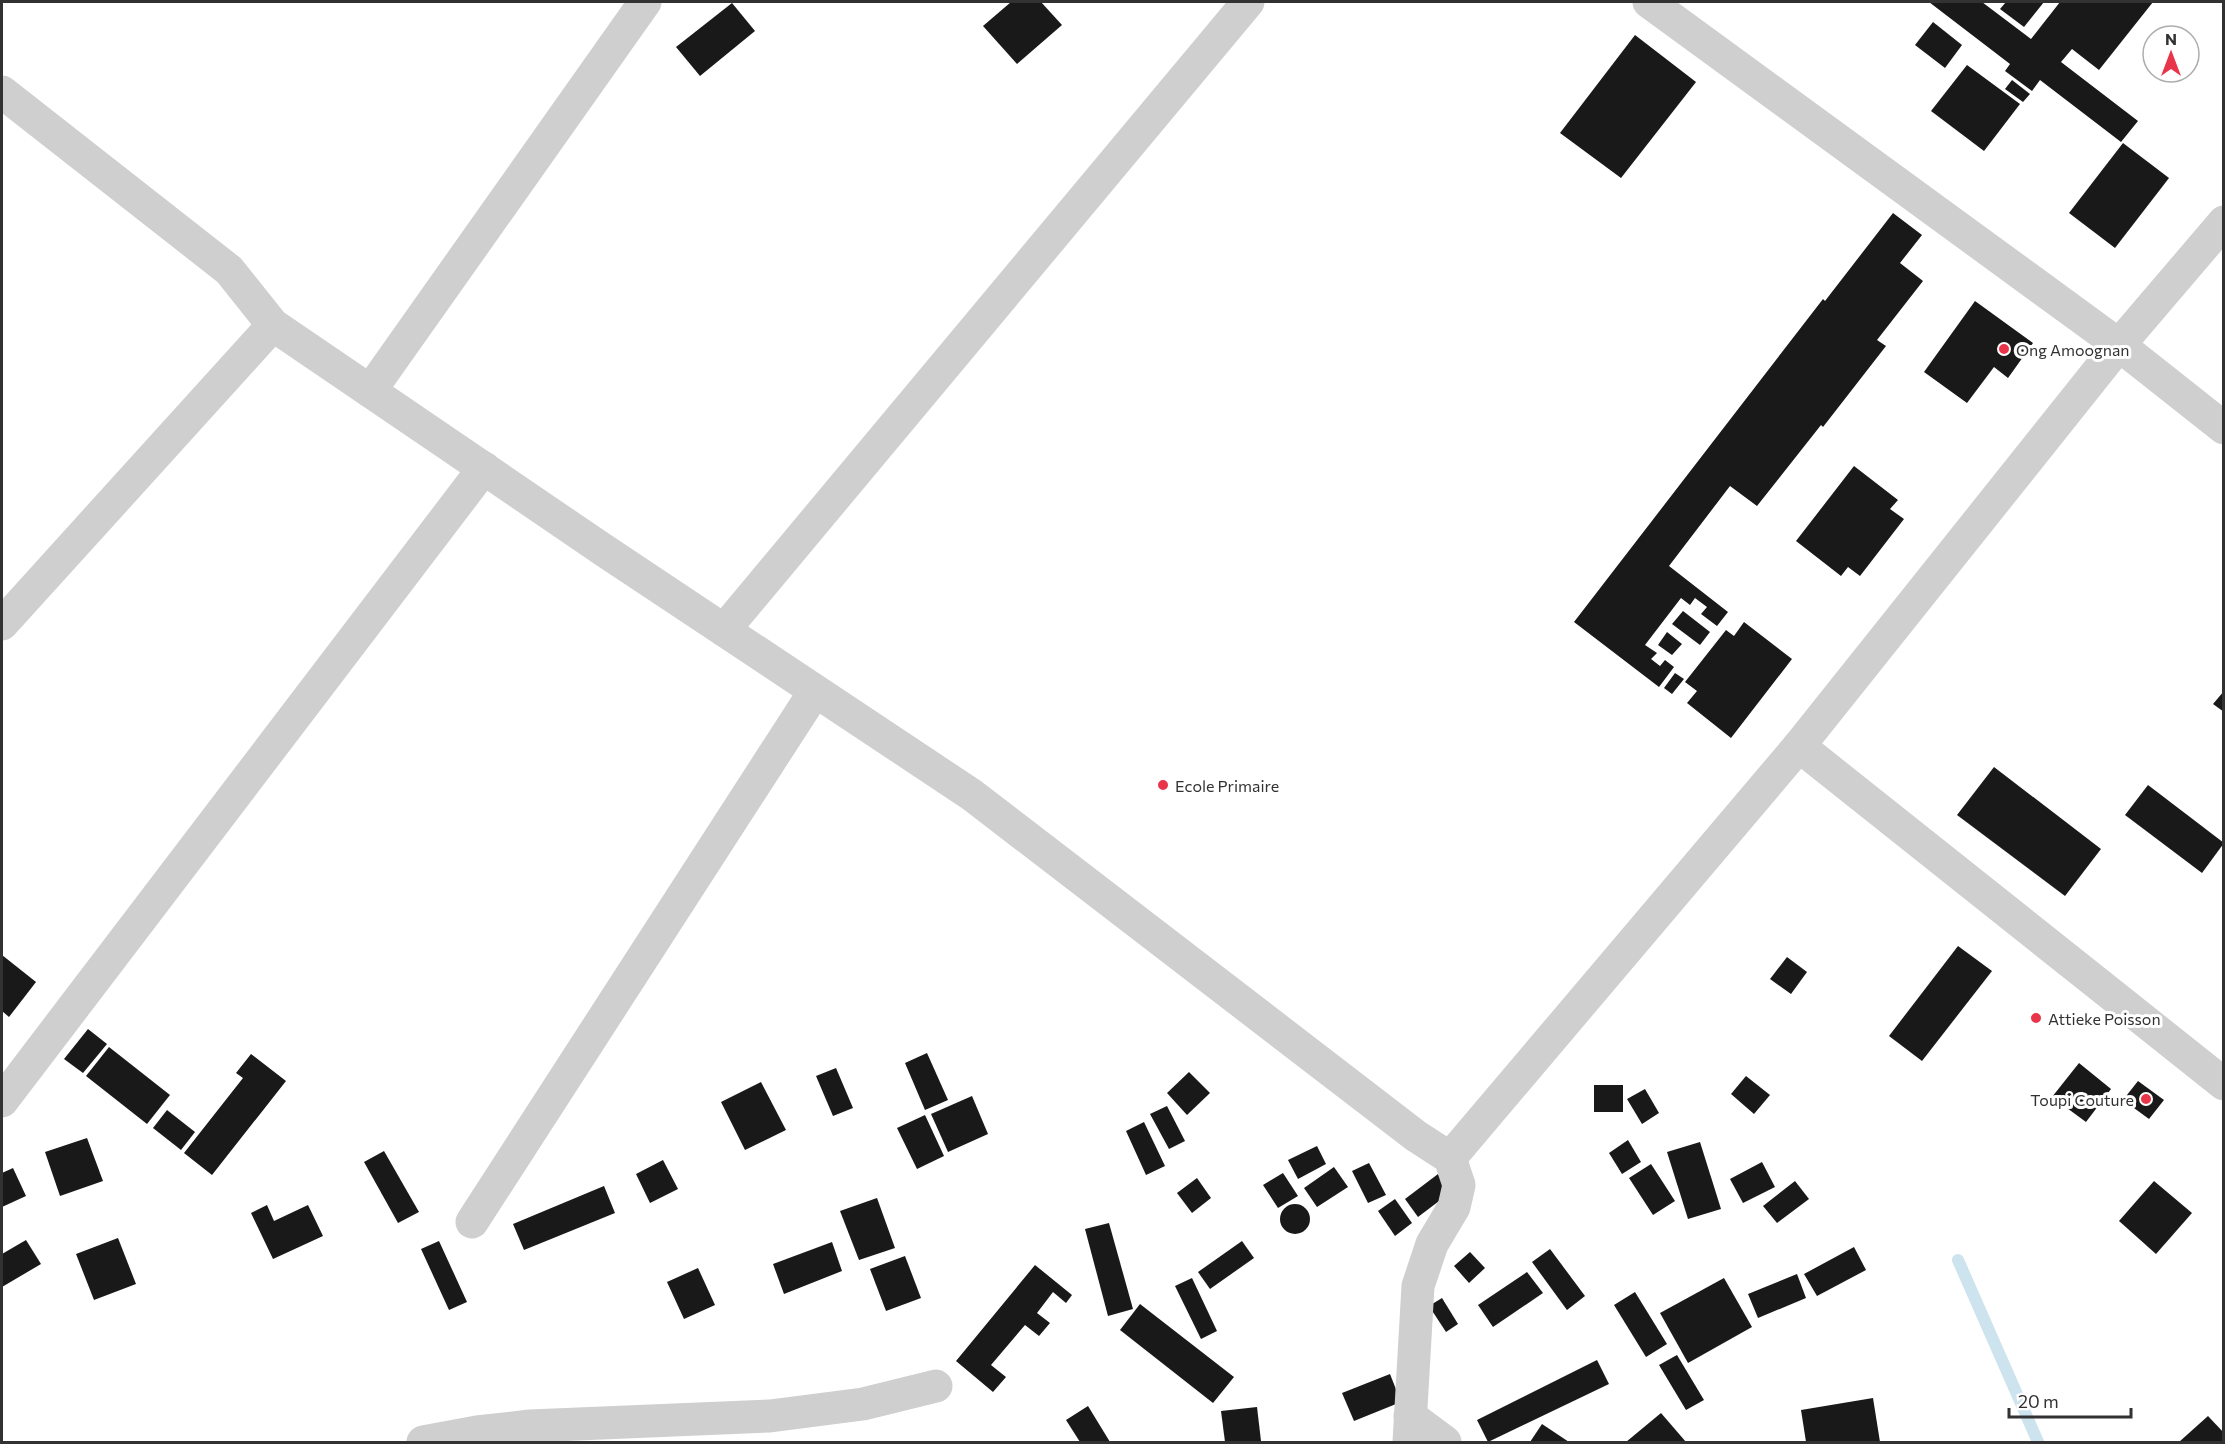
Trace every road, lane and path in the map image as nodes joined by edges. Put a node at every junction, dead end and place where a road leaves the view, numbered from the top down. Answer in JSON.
{"nodes":[{"id":1,"x":1248,"y":2,"type":"edge"},
{"id":2,"x":1649,"y":2,"type":"edge"},
{"id":3,"x":633,"y":6,"type":"edge"},
{"id":4,"x":2,"y":92,"type":"edge"},
{"id":5,"x":2223,"y":222,"type":"edge"},
{"id":6,"x":273,"y":325,"type":"junction"},
{"id":7,"x":2120,"y":345,"type":"junction"},
{"id":8,"x":370,"y":391,"type":"junction"},
{"id":9,"x":2223,"y":428,"type":"edge"},
{"id":10,"x":484,"y":468,"type":"junction"},
{"id":11,"x":2,"y":624,"type":"edge"},
{"id":12,"x":724,"y":630,"type":"junction"},
{"id":13,"x":815,"y":691,"type":"junction"},
{"id":14,"x":1799,"y":746,"type":"junction"},
{"id":15,"x":2223,"y":1084,"type":"edge"},
{"id":16,"x":2,"y":1101,"type":"edge"},
{"id":17,"x":1450,"y":1158,"type":"junction"},
{"id":18,"x":472,"y":1222,"type":"dead end"},
{"id":19,"x":936,"y":1386,"type":"dead end"},
{"id":20,"x":1410,"y":1429,"type":"edge"},
{"id":21,"x":423,"y":1443,"type":"edge"},
{"id":22,"x":1445,"y":1443,"type":"edge"}],
"edges":[{"from":1,"to":12,"type":"street"},
{"from":2,"to":7,"type":"street"},
{"from":3,"to":8,"type":"street"},
{"from":4,"to":6,"type":"street"},
{"from":5,"to":7,"type":"street"},
{"from":6,"to":8,"type":"street"},
{"from":6,"to":11,"type":"street"},
{"from":7,"to":9,"type":"street"},
{"from":7,"to":14,"type":"street"},
{"from":8,"to":10,"type":"street"},
{"from":10,"to":12,"type":"street"},
{"from":10,"to":16,"type":"street"},
{"from":12,"to":13,"type":"street"},
{"from":13,"to":17,"type":"street"},
{"from":13,"to":18,"type":"street"},
{"from":14,"to":15,"type":"street"},
{"from":14,"to":17,"type":"street"},
{"from":17,"to":20,"type":"street"},
{"from":19,"to":21,"type":"street"},
{"from":20,"to":22,"type":"street"}]}
